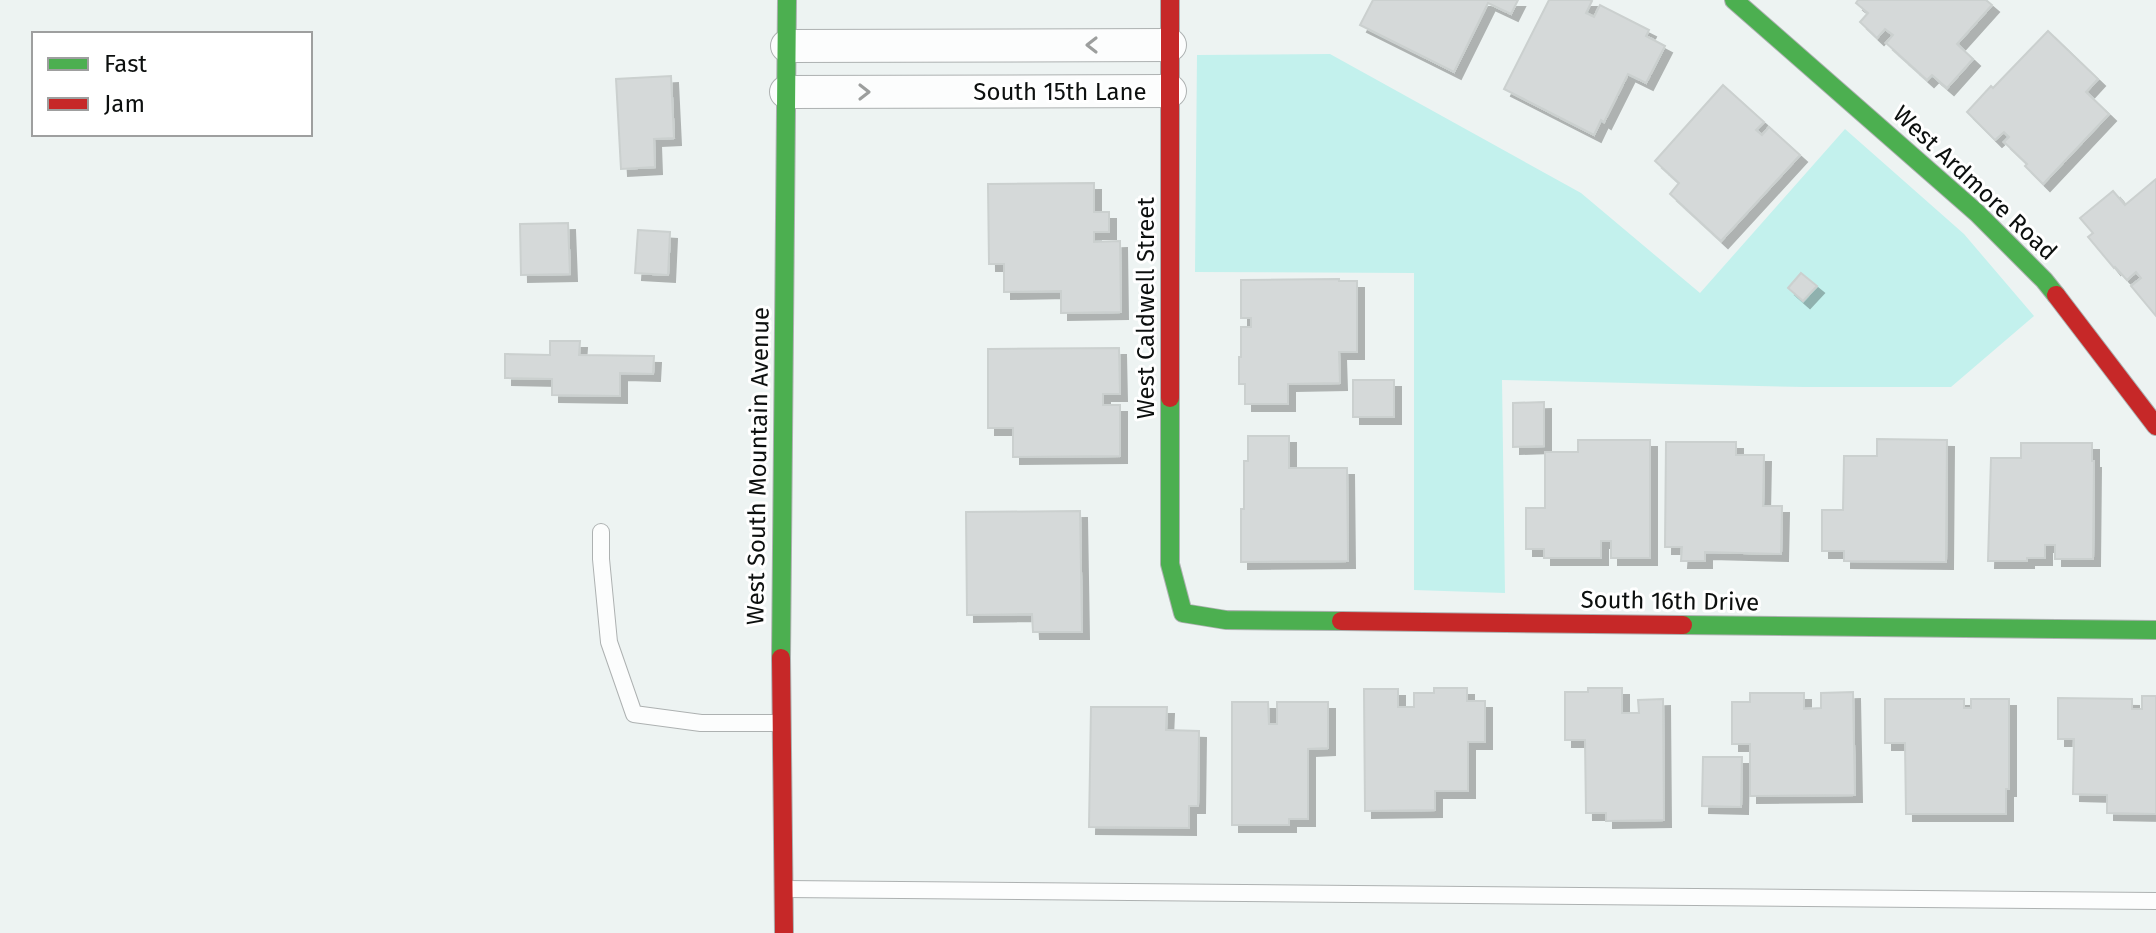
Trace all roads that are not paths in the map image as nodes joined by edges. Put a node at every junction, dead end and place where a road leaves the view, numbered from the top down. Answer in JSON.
{"nodes":[{"id":1,"x":787,"y":0,"type":"edge"},
{"id":2,"x":1170,"y":0,"type":"edge"},
{"id":3,"x":1734,"y":0,"type":"edge"},
{"id":4,"x":951,"y":45,"type":"junction"},
{"id":5,"x":1170,"y":45,"type":"junction"},
{"id":6,"x":787,"y":46,"type":"junction"},
{"id":7,"x":1170,"y":91,"type":"junction"},
{"id":8,"x":786,"y":92,"type":"junction"},
{"id":9,"x":951,"y":92,"type":"junction"},
{"id":10,"x":2156,"y":426,"type":"edge"},
{"id":11,"x":601,"y":532,"type":"dead end"},
{"id":12,"x":1183,"y":613,"type":"joint"},
{"id":13,"x":2156,"y":630,"type":"edge"},
{"id":14,"x":780,"y":723,"type":"junction"},
{"id":15,"x":783,"y":889,"type":"junction"},
{"id":16,"x":2156,"y":901,"type":"edge"},
{"id":17,"x":784,"y":933,"type":"edge"}],
"edges":[{"from":1,"to":6,"type":"street","name":"West South Mountain Avenue"},
{"from":2,"to":5,"type":"street","name":"West Caldwell Street"},
{"from":3,"to":10,"type":"street","name":"West Ardmore Road"},
{"from":5,"to":4,"type":"street","name":"South 15th Lane","one_way":true},
{"from":4,"to":6,"type":"street","name":"South 15th Lane"},
{"from":4,"to":9,"type":"street","name":"South 15th Lane"},
{"from":5,"to":7,"type":"street","name":"West Caldwell Street"},
{"from":6,"to":8,"type":"street","name":"West South Mountain Avenue"},
{"from":7,"to":9,"type":"street","name":"South 15th Lane"},
{"from":7,"to":12,"type":"street","name":"West Caldwell Street"},
{"from":8,"to":9,"type":"street","name":"South 15th Lane","one_way":true},
{"from":8,"to":14,"type":"street","name":"West South Mountain Avenue"},
{"from":11,"to":14,"type":"lane"},
{"from":12,"to":13,"type":"street","name":"South 16th Drive"},
{"from":14,"to":15,"type":"street","name":"West South Mountain Avenue"},
{"from":15,"to":16,"type":"lane"},
{"from":15,"to":17,"type":"street","name":"West South Mountain Avenue"}]}
